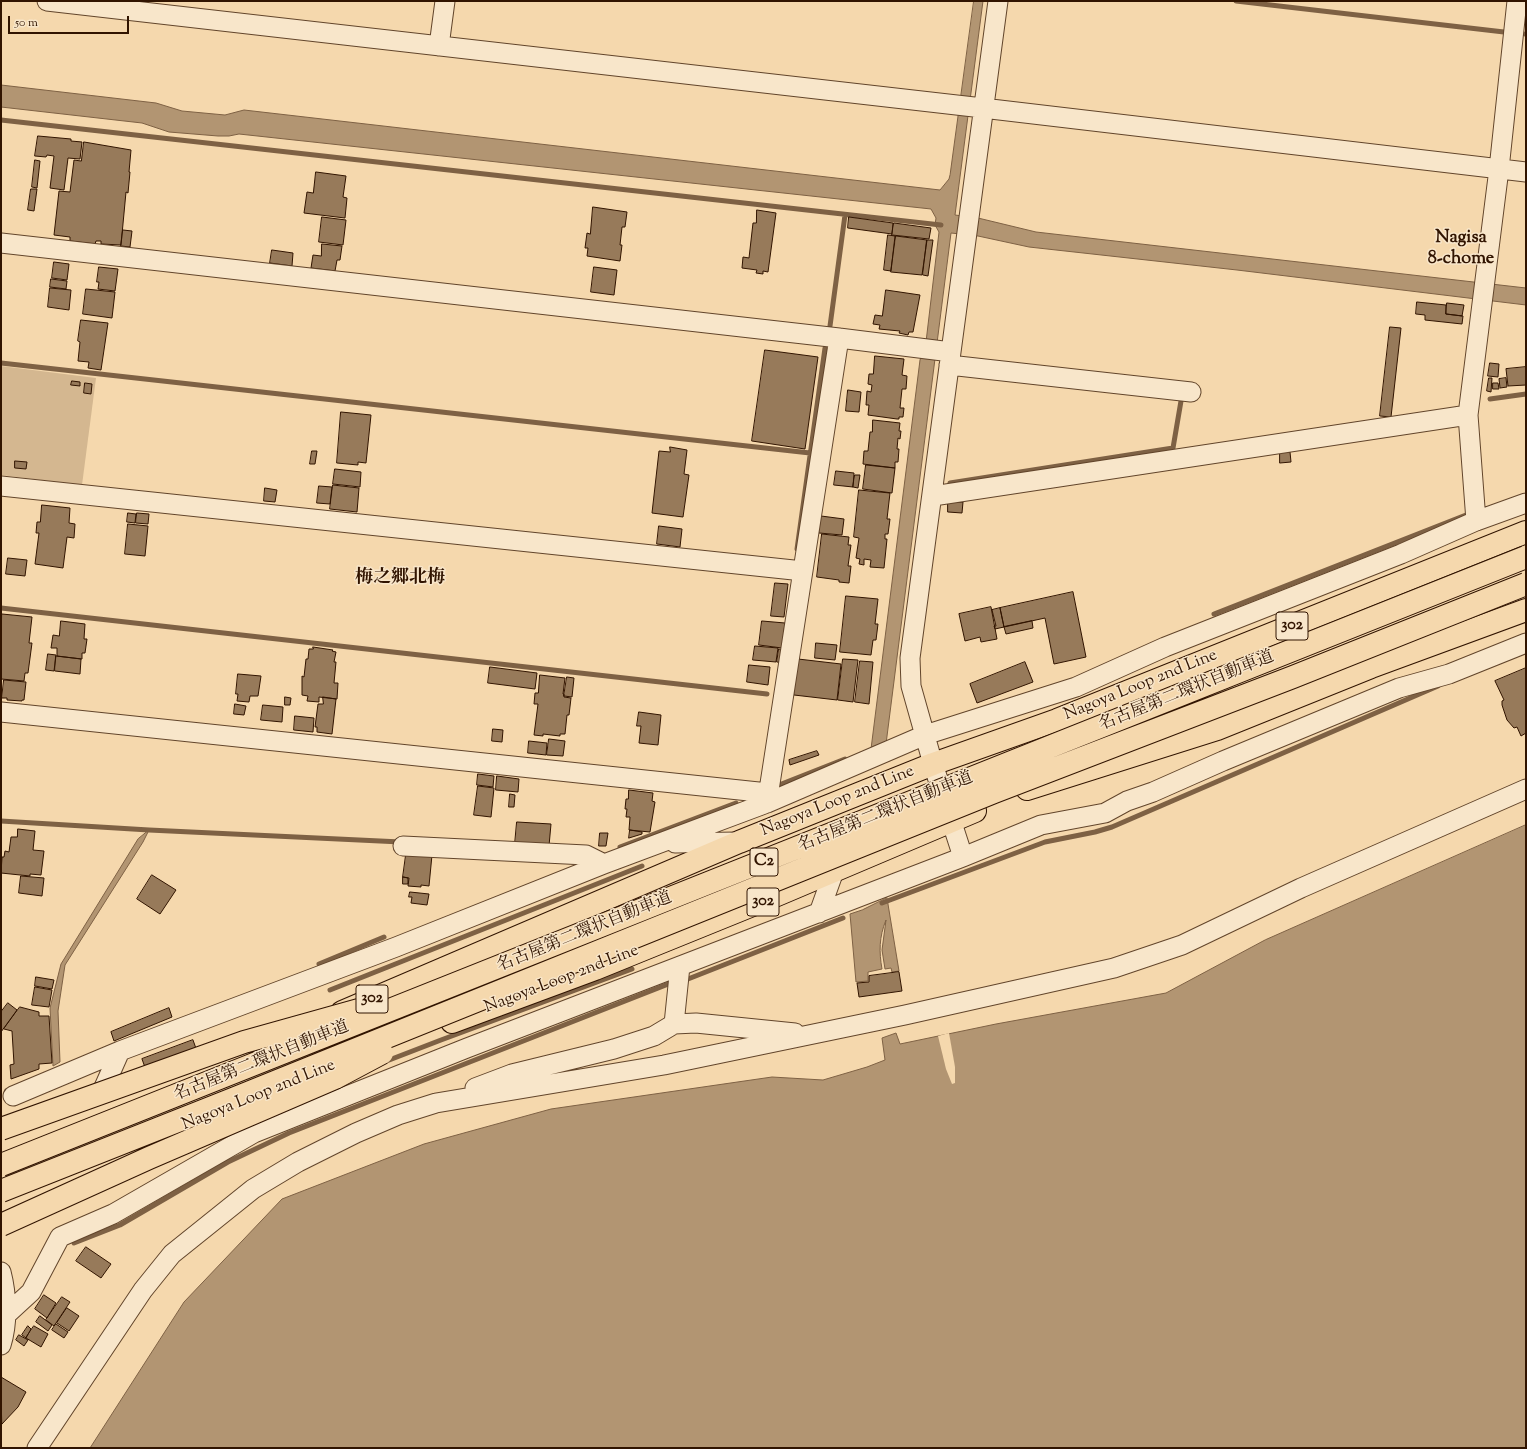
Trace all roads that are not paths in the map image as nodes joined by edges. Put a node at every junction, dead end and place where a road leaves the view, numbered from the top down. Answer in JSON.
{"nodes":[{"id":1,"x":46,"y":1,"type":"edge"},
{"id":2,"x":445,"y":1,"type":"edge"},
{"id":3,"x":998,"y":1,"type":"edge"},
{"id":4,"x":1517,"y":1,"type":"edge"},
{"id":5,"x":439,"y":46,"type":"junction"},
{"id":6,"x":972,"y":107,"type":"junction"},
{"id":7,"x":1499,"y":168,"type":"junction"},
{"id":8,"x":1526,"y":172,"type":"edge"},
{"id":9,"x":1,"y":243,"type":"edge"},
{"id":10,"x":839,"y":338,"type":"junction"},
{"id":11,"x":947,"y":356,"type":"junction"},
{"id":12,"x":1191,"y":392,"type":"dead end"},
{"id":13,"x":1468,"y":416,"type":"junction"},
{"id":14,"x":1,"y":486,"type":"edge"},
{"id":15,"x":933,"y":496,"type":"junction"},
{"id":16,"x":1526,"y":503,"type":"edge"},
{"id":17,"x":1476,"y":521,"type":"junction"},
{"id":18,"x":1526,"y":532,"type":"edge"},
{"id":19,"x":1526,"y":557,"type":"edge"},
{"id":20,"x":803,"y":571,"type":"junction"},
{"id":21,"x":1526,"y":584,"type":"edge"},
{"id":22,"x":1526,"y":610,"type":"edge"},
{"id":23,"x":1526,"y":643,"type":"edge"},
{"id":24,"x":1076,"y":687,"type":"junction"},
{"id":25,"x":1,"y":712,"type":"edge"},
{"id":26,"x":1057,"y":720,"type":"junction"},
{"id":27,"x":925,"y":735,"type":"junction"},
{"id":28,"x":933,"y":764,"type":"junction"},
{"id":29,"x":1526,"y":789,"type":"edge"},
{"id":30,"x":768,"y":798,"type":"junction"},
{"id":31,"x":950,"y":821,"type":"junction"},
{"id":32,"x":739,"y":842,"type":"junction"},
{"id":33,"x":403,"y":846,"type":"dead end"},
{"id":34,"x":644,"y":849,"type":"junction"},
{"id":35,"x":963,"y":857,"type":"junction"},
{"id":36,"x":604,"y":864,"type":"junction"},
{"id":37,"x":834,"y":871,"type":"junction"},
{"id":38,"x":819,"y":913,"type":"junction"},
{"id":39,"x":680,"y":966,"type":"junction"},
{"id":40,"x":472,"y":978,"type":"junction"},
{"id":41,"x":493,"y":995,"type":"junction"},
{"id":42,"x":674,"y":1024,"type":"junction"},
{"id":43,"x":810,"y":1036,"type":"junction"},
{"id":44,"x":120,"y":1051,"type":"junction"},
{"id":45,"x":13,"y":1096,"type":"dead end"},
{"id":46,"x":436,"y":1103,"type":"junction"},
{"id":47,"x":93,"y":1113,"type":"junction"},
{"id":48,"x":1,"y":1129,"type":"edge"},
{"id":49,"x":1,"y":1149,"type":"edge"},
{"id":50,"x":1,"y":1165,"type":"edge"},
{"id":51,"x":1,"y":1191,"type":"edge"},
{"id":52,"x":1,"y":1199,"type":"edge"},
{"id":53,"x":1,"y":1225,"type":"edge"},
{"id":54,"x":1,"y":1272,"type":"edge"},
{"id":55,"x":6,"y":1315,"type":"junction"},
{"id":56,"x":1,"y":1345,"type":"edge"},
{"id":57,"x":37,"y":1448,"type":"edge"}],
"edges":[{"from":1,"to":5,"type":"street"},
{"from":2,"to":5,"type":"street"},
{"from":3,"to":6,"type":"street"},
{"from":4,"to":7,"type":"street"},
{"from":5,"to":6,"type":"street"},
{"from":6,"to":7,"type":"street"},
{"from":6,"to":11,"type":"street"},
{"from":7,"to":8,"type":"street"},
{"from":7,"to":13,"type":"street"},
{"from":9,"to":10,"type":"street"},
{"from":10,"to":11,"type":"street"},
{"from":10,"to":20,"type":"street"},
{"from":11,"to":12,"type":"street"},
{"from":11,"to":15,"type":"street"},
{"from":13,"to":15,"type":"street"},
{"from":13,"to":17,"type":"street"},
{"from":14,"to":20,"type":"street"},
{"from":15,"to":27,"type":"street"},
{"from":16,"to":17,"type":"street"},
{"from":17,"to":24,"type":"street"},
{"from":18,"to":26,"type":"highway","name":"Nagoya Loop 2nd Line","number":"302"},
{"from":19,"to":40,"type":"highway","name":"名古屋第二環状自動車道","number":"C2","bridge":true},
{"from":20,"to":30,"type":"street"},
{"from":21,"to":41,"type":"highway","name":"名古屋第二環状自動車道","number":"C2","bridge":true},
{"from":22,"to":31,"type":"highway","name":"Nagoya Loop 2nd Line","number":"302"},
{"from":23,"to":35,"type":"street"},
{"from":24,"to":26,"type":"street"},
{"from":24,"to":27,"type":"street"},
{"from":25,"to":30,"type":"street"},
{"from":26,"to":28,"type":"highway","name":"Nagoya Loop 2nd Line","number":"302"},
{"from":27,"to":28,"type":"street"},
{"from":27,"to":30,"type":"street"},
{"from":28,"to":31,"type":"street"},
{"from":28,"to":32,"type":"highway","name":"Nagoya Loop 2nd Line","number":"302"},
{"from":29,"to":43,"type":"street"},
{"from":30,"to":34,"type":"street"},
{"from":31,"to":35,"type":"street"},
{"from":31,"to":37,"type":"highway","name":"Nagoya Loop 2nd Line","number":"302"},
{"from":32,"to":34,"type":"street"},
{"from":32,"to":47,"type":"highway","name":"Nagoya Loop 2nd Line","number":"302"},
{"from":33,"to":36,"type":"street"},
{"from":34,"to":36,"type":"street"},
{"from":35,"to":38,"type":"street"},
{"from":36,"to":44,"type":"street"},
{"from":37,"to":38,"type":"street"},
{"from":37,"to":52,"type":"highway","name":"Nagoya Loop 2nd Line","number":"302"},
{"from":38,"to":39,"type":"street"},
{"from":39,"to":42,"type":"street"},
{"from":39,"to":55,"type":"street"},
{"from":40,"to":48,"type":"highway","bridge":true},
{"from":40,"to":50,"type":"highway","name":"名古屋第二環状自動車道","number":"C2","bridge":true},
{"from":41,"to":51,"type":"highway","name":"名古屋第二環状自動車道","number":"C2","bridge":true},
{"from":41,"to":53,"type":"highway","bridge":true},
{"from":42,"to":43,"type":"street"},
{"from":42,"to":46,"type":"street"},
{"from":43,"to":46,"type":"street"},
{"from":44,"to":45,"type":"street"},
{"from":44,"to":47,"type":"street"},
{"from":46,"to":57,"type":"street"},
{"from":47,"to":49,"type":"highway","name":"Nagoya Loop 2nd Line","number":"302"},
{"from":54,"to":55,"type":"street"},
{"from":55,"to":56,"type":"street"}]}
